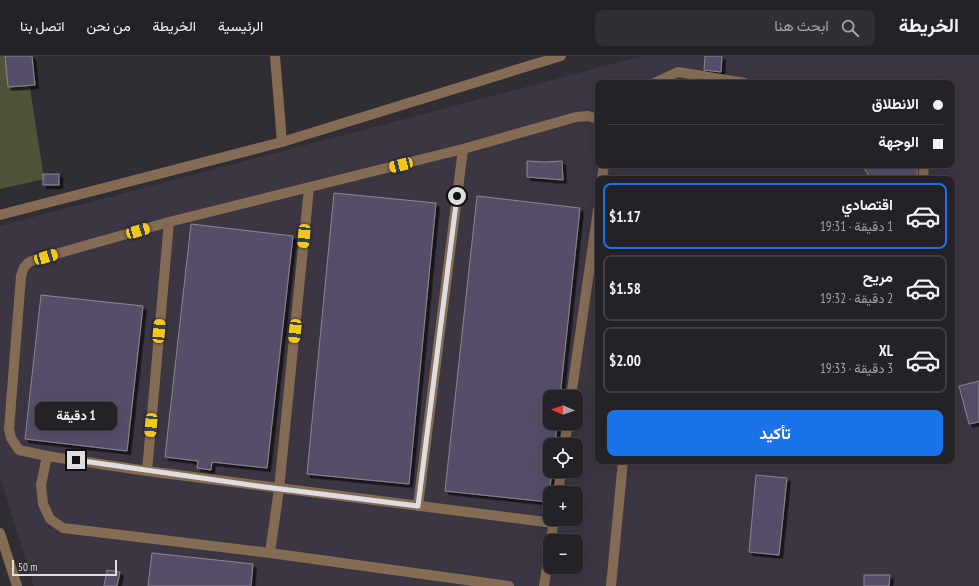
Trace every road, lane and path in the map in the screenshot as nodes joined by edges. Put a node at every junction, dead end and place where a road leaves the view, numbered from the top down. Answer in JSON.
{"nodes":[{"id":1,"x":276,"y":56,"type":"edge"},
{"id":2,"x":561,"y":56,"type":"edge"},
{"id":3,"x":661,"y":80,"type":"edge"},
{"id":4,"x":727,"y":80,"type":"edge"},
{"id":5,"x":595,"y":118,"type":"edge"},
{"id":6,"x":282,"y":142,"type":"junction"},
{"id":7,"x":463,"y":149,"type":"junction"},
{"id":8,"x":309,"y":188,"type":"junction"},
{"id":9,"x":0,"y":215,"type":"edge"},
{"id":10,"x":168,"y":222,"type":"junction"},
{"id":11,"x":595,"y":231,"type":"edge"},
{"id":12,"x":572,"y":390,"type":"edge"},
{"id":13,"x":47,"y":456,"type":"junction"},
{"id":14,"x":623,"y":464,"type":"edge"},
{"id":15,"x":147,"y":471,"type":"junction"},
{"id":16,"x":279,"y":489,"type":"junction"},
{"id":17,"x":418,"y":506,"type":"junction"},
{"id":18,"x":543,"y":520,"type":"edge"},
{"id":19,"x":0,"y":533,"type":"edge"},
{"id":20,"x":270,"y":552,"type":"junction"},
{"id":21,"x":546,"y":574,"type":"edge"},
{"id":22,"x":17,"y":586,"type":"edge"},
{"id":23,"x":509,"y":586,"type":"edge"},
{"id":24,"x":544,"y":586,"type":"edge"},
{"id":25,"x":610,"y":586,"type":"edge"}],
"edges":[{"from":1,"to":6,"type":"street"},
{"from":2,"to":6,"type":"street"},
{"from":3,"to":4,"type":"street"},
{"from":5,"to":7,"type":"street"},
{"from":6,"to":9,"type":"street"},
{"from":7,"to":8,"type":"street"},
{"from":7,"to":17,"type":"street"},
{"from":8,"to":10,"type":"street"},
{"from":8,"to":16,"type":"street"},
{"from":10,"to":13,"type":"street"},
{"from":10,"to":15,"type":"street"},
{"from":11,"to":12,"type":"street"},
{"from":13,"to":15,"type":"street"},
{"from":13,"to":20,"type":"street"},
{"from":14,"to":25,"type":"street"},
{"from":15,"to":16,"type":"street"},
{"from":16,"to":17,"type":"street"},
{"from":16,"to":20,"type":"street"},
{"from":17,"to":18,"type":"street"},
{"from":19,"to":22,"type":"street"},
{"from":20,"to":23,"type":"street"},
{"from":21,"to":24,"type":"street"}]}
